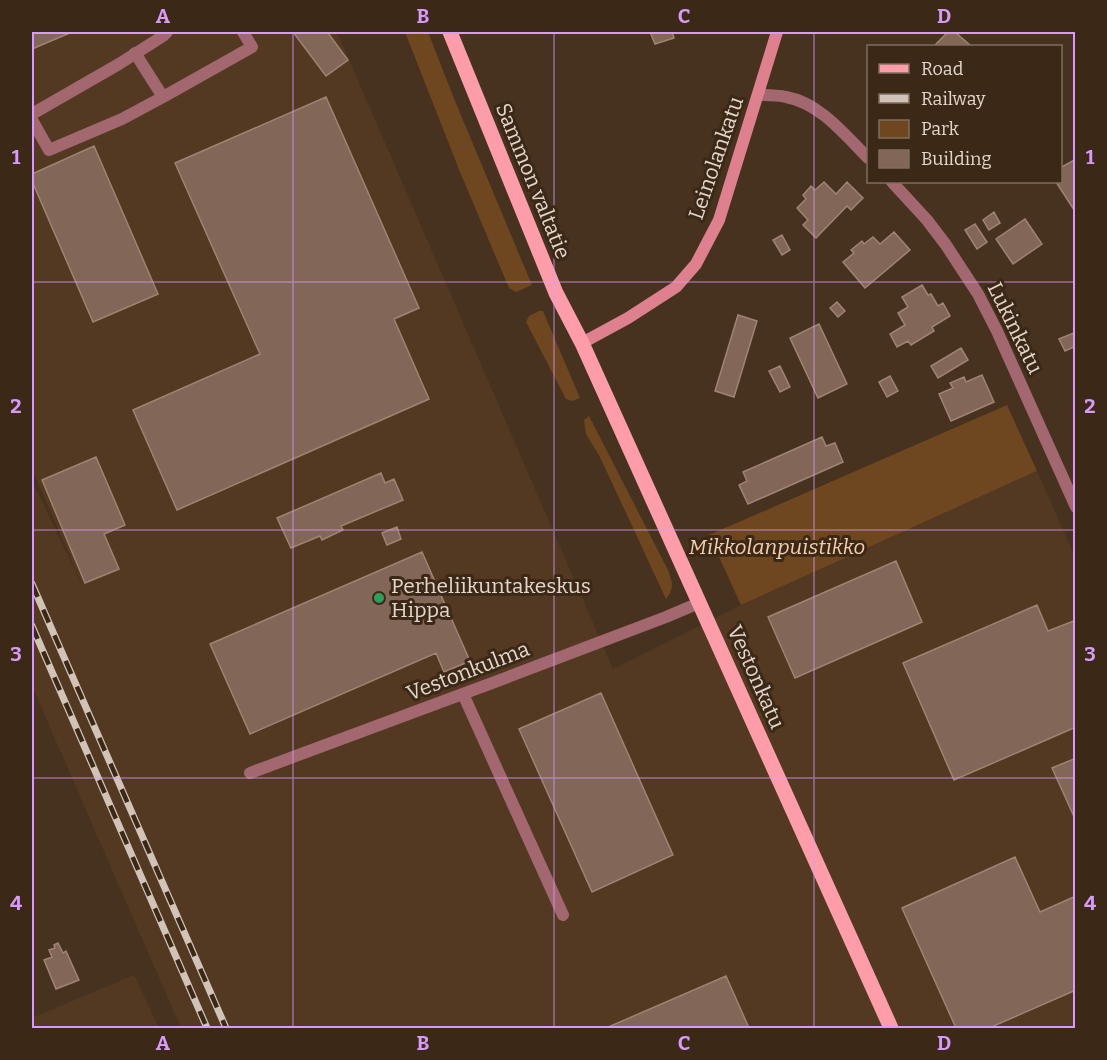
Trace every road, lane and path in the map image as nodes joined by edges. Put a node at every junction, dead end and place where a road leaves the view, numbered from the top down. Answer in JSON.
{"nodes":[{"id":1,"x":167,"y":32,"type":"edge"},
{"id":2,"x":243,"y":32,"type":"edge"},
{"id":3,"x":450,"y":32,"type":"edge"},
{"id":4,"x":777,"y":32,"type":"edge"},
{"id":5,"x":135,"y":53,"type":"junction"},
{"id":6,"x":758,"y":95,"type":"junction"},
{"id":7,"x":163,"y":97,"type":"junction"},
{"id":8,"x":32,"y":114,"type":"edge"},
{"id":9,"x":32,"y":120,"type":"edge"},
{"id":10,"x":867,"y":157,"type":"edge"},
{"id":11,"x":893,"y":183,"type":"edge"},
{"id":12,"x":582,"y":343,"type":"junction"},
{"id":13,"x":1076,"y":507,"type":"edge"},
{"id":14,"x":699,"y":603,"type":"junction"},
{"id":15,"x":463,"y":694,"type":"junction"},
{"id":16,"x":250,"y":773,"type":"dead end"},
{"id":17,"x":562,"y":915,"type":"dead end"},
{"id":18,"x":891,"y":1029,"type":"edge"}],
"edges":[{"from":1,"to":5,"type":"street"},
{"from":2,"to":7,"type":"street"},
{"from":3,"to":12,"type":"main road","name":"Sammon valtatie"},
{"from":4,"to":6,"type":"street","name":"Leinolankatu"},
{"from":5,"to":7,"type":"street"},
{"from":5,"to":8,"type":"street"},
{"from":6,"to":10,"type":"street"},
{"from":6,"to":12,"type":"street","name":"Leinolankatu"},
{"from":7,"to":9,"type":"street"},
{"from":11,"to":13,"type":"street","name":"Lukinkatu"},
{"from":12,"to":14,"type":"main road","name":"Vestonkatu"},
{"from":14,"to":15,"type":"street","name":"Vestonkulma"},
{"from":14,"to":18,"type":"main road","name":"Vestonkatu"},
{"from":15,"to":16,"type":"street","name":"Vestonkulma"},
{"from":15,"to":17,"type":"street"}]}
